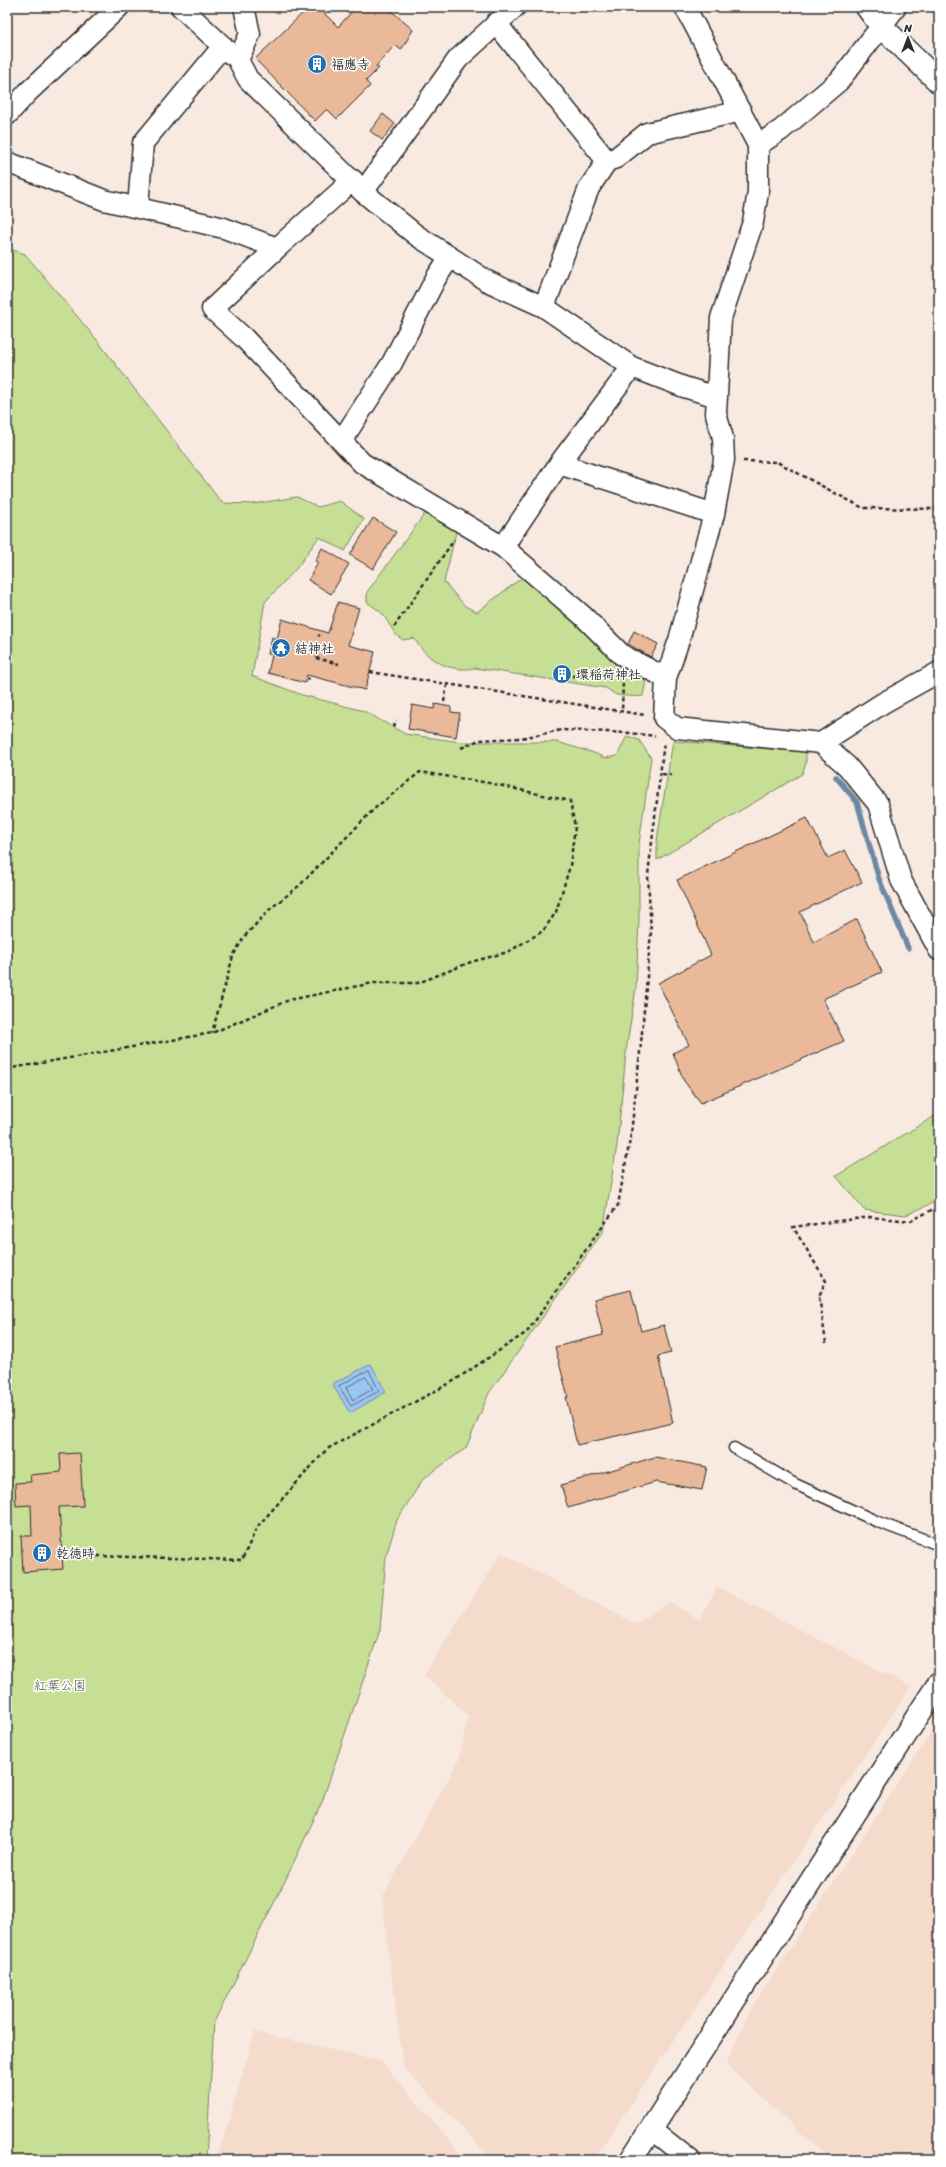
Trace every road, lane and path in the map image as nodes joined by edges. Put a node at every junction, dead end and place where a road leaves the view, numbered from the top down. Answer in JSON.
{"nodes":[{"id":1,"x":120,"y":7,"type":"edge"},
{"id":2,"x":181,"y":7,"type":"edge"},
{"id":3,"x":244,"y":7,"type":"edge"},
{"id":4,"x":515,"y":7,"type":"edge"},
{"id":5,"x":685,"y":7,"type":"edge"},
{"id":6,"x":867,"y":7,"type":"edge"},
{"id":7,"x":896,"y":7,"type":"edge"},
{"id":8,"x":496,"y":23,"type":"junction"},
{"id":9,"x":881,"y":26,"type":"junction"},
{"id":10,"x":223,"y":46,"type":"junction"},
{"id":11,"x":238,"y":60,"type":"junction"},
{"id":12,"x":939,"y":82,"type":"edge"},
{"id":13,"x":741,"y":110,"type":"junction"},
{"id":14,"x":7,"y":115,"type":"edge"},
{"id":15,"x":758,"y":145,"type":"junction"},
{"id":16,"x":607,"y":161,"type":"junction"},
{"id":17,"x":7,"y":162,"type":"edge"},
{"id":18,"x":358,"y":186,"type":"junction"},
{"id":19,"x":138,"y":208,"type":"junction"},
{"id":20,"x":277,"y":248,"type":"junction"},
{"id":21,"x":450,"y":257,"type":"junction"},
{"id":22,"x":544,"y":307,"type":"junction"},
{"id":23,"x":632,"y":367,"type":"junction"},
{"id":24,"x":717,"y":396,"type":"junction"},
{"id":25,"x":342,"y":440,"type":"junction"},
{"id":26,"x":724,"y":460,"type":"junction"},
{"id":27,"x":559,"y":464,"type":"junction"},
{"id":28,"x":939,"y":509,"type":"edge"},
{"id":29,"x":714,"y":514,"type":"junction"},
{"id":30,"x":465,"y":523,"type":"junction"},
{"id":31,"x":503,"y":547,"type":"junction"},
{"id":32,"x":394,"y":627,"type":"dead end"},
{"id":33,"x":316,"y":658,"type":"dead end"},
{"id":34,"x":339,"y":664,"type":"dead end"},
{"id":35,"x":370,"y":672,"type":"dead end"},
{"id":36,"x":939,"y":672,"type":"edge"},
{"id":37,"x":572,"y":676,"type":"dead end"},
{"id":38,"x":666,"y":678,"type":"junction"},
{"id":39,"x":447,"y":685,"type":"junction"},
{"id":40,"x":444,"y":702,"type":"dead end"},
{"id":41,"x":622,"y":712,"type":"junction"},
{"id":42,"x":396,"y":720,"type":"dead end"},
{"id":43,"x":659,"y":724,"type":"junction"},
{"id":44,"x":394,"y":727,"type":"dead end"},
{"id":45,"x":821,"y":743,"type":"junction"},
{"id":46,"x":461,"y":748,"type":"dead end"},
{"id":47,"x":662,"y":774,"type":"junction"},
{"id":48,"x":671,"y":775,"type":"dead end"},
{"id":49,"x":939,"y":950,"type":"edge"},
{"id":50,"x":212,"y":1033,"type":"junction"},
{"id":51,"x":7,"y":1069,"type":"edge"},
{"id":52,"x":939,"y":1206,"type":"edge"},
{"id":53,"x":826,"y":1343,"type":"dead end"},
{"id":54,"x":734,"y":1448,"type":"dead end"},
{"id":55,"x":939,"y":1546,"type":"edge"},
{"id":56,"x":97,"y":1556,"type":"dead end"},
{"id":57,"x":939,"y":1683,"type":"edge"},
{"id":58,"x":651,"y":2129,"type":"junction"},
{"id":59,"x":631,"y":2160,"type":"edge"},
{"id":60,"x":690,"y":2160,"type":"edge"}],
"edges":[{"from":1,"to":14,"type":"street"},
{"from":2,"to":10,"type":"street"},
{"from":3,"to":11,"type":"street"},
{"from":4,"to":8,"type":"street"},
{"from":5,"to":13,"type":"street"},
{"from":6,"to":9,"type":"street"},
{"from":7,"to":9,"type":"street"},
{"from":8,"to":16,"type":"street"},
{"from":8,"to":18,"type":"street"},
{"from":9,"to":12,"type":"street"},
{"from":9,"to":15,"type":"street"},
{"from":10,"to":11,"type":"street"},
{"from":10,"to":19,"type":"street"},
{"from":11,"to":18,"type":"street"},
{"from":13,"to":15,"type":"street"},
{"from":13,"to":16,"type":"street"},
{"from":15,"to":24,"type":"street"},
{"from":16,"to":22,"type":"street"},
{"from":17,"to":19,"type":"street"},
{"from":18,"to":20,"type":"street"},
{"from":18,"to":21,"type":"street"},
{"from":19,"to":20,"type":"street"},
{"from":20,"to":25,"type":"street"},
{"from":21,"to":22,"type":"street"},
{"from":21,"to":25,"type":"street"},
{"from":22,"to":23,"type":"street"},
{"from":23,"to":24,"type":"street"},
{"from":23,"to":27,"type":"street"},
{"from":24,"to":26,"type":"street"},
{"from":25,"to":30,"type":"street"},
{"from":26,"to":28,"type":"path"},
{"from":26,"to":29,"type":"street"},
{"from":27,"to":29,"type":"street"},
{"from":27,"to":31,"type":"street"},
{"from":29,"to":38,"type":"street"},
{"from":30,"to":31,"type":"street"},
{"from":30,"to":32,"type":"path"},
{"from":31,"to":38,"type":"street"},
{"from":33,"to":34,"type":"path"},
{"from":35,"to":39,"type":"path"},
{"from":36,"to":45,"type":"street"},
{"from":37,"to":41,"type":"path"},
{"from":38,"to":43,"type":"street"},
{"from":39,"to":40,"type":"path"},
{"from":39,"to":41,"type":"path"},
{"from":41,"to":43,"type":"path"},
{"from":42,"to":44,"type":"path"},
{"from":43,"to":45,"type":"street"},
{"from":43,"to":46,"type":"path"},
{"from":43,"to":47,"type":"path"},
{"from":45,"to":49,"type":"street"},
{"from":47,"to":48,"type":"path"},
{"from":47,"to":56,"type":"path"},
{"from":50,"to":50,"type":"path"},
{"from":50,"to":51,"type":"path"},
{"from":52,"to":53,"type":"path"},
{"from":54,"to":55,"type":"lane"},
{"from":57,"to":58,"type":"street"},
{"from":58,"to":59,"type":"street"},
{"from":58,"to":60,"type":"street"}]}
